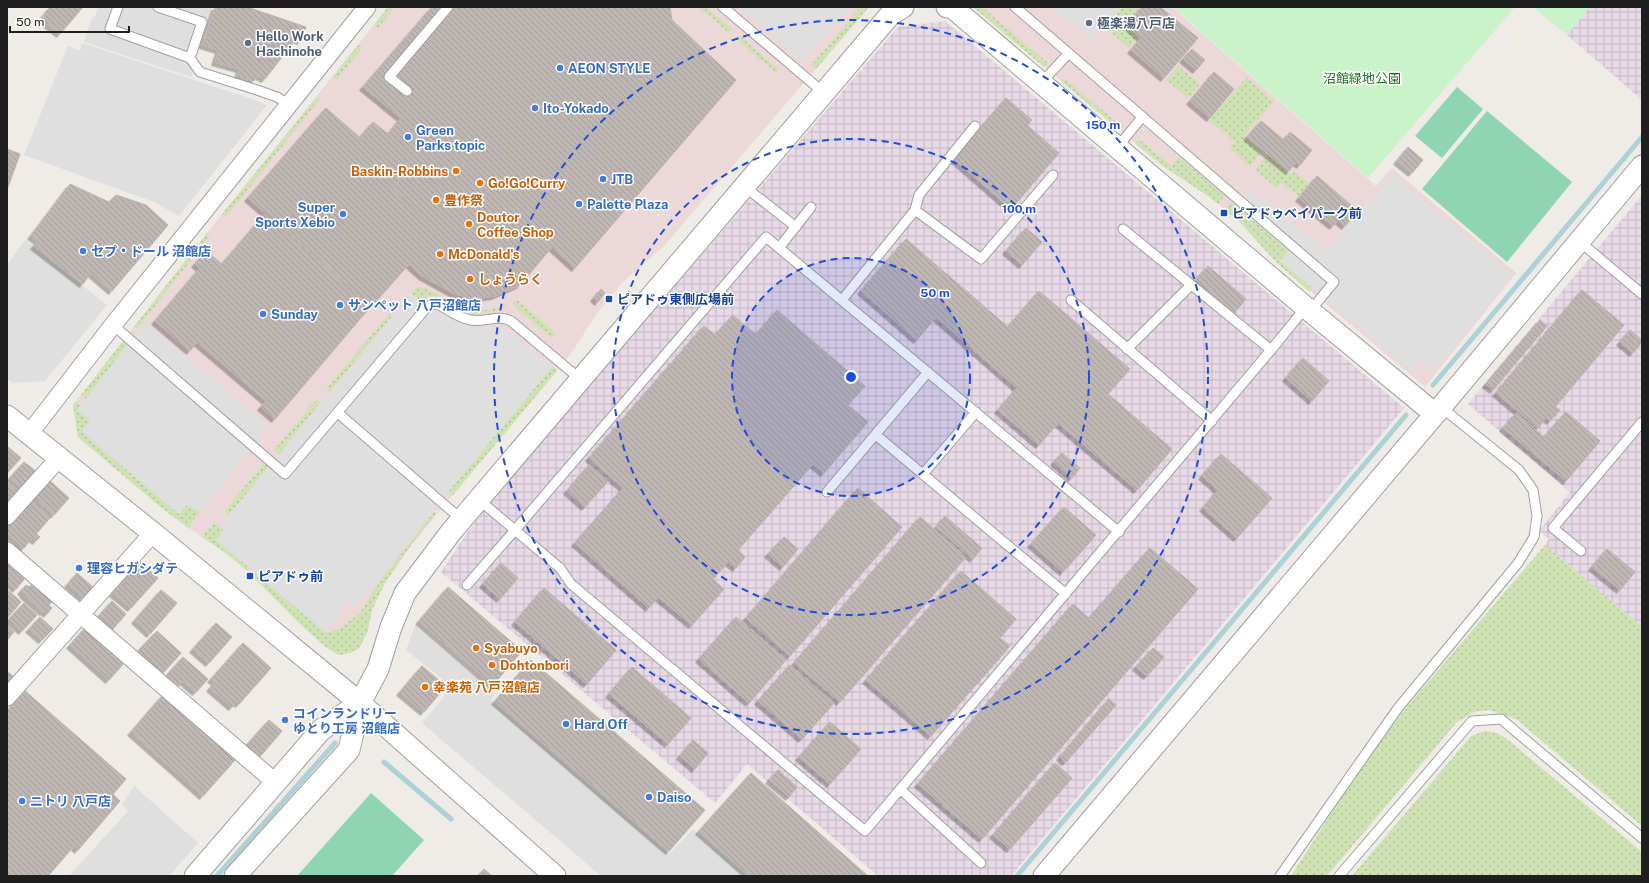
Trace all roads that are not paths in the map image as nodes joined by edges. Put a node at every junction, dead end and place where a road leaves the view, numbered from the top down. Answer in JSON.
{"nodes":[{"id":1,"x":118,"y":7,"type":"edge"},
{"id":2,"x":158,"y":7,"type":"edge"},
{"id":3,"x":367,"y":7,"type":"edge"},
{"id":4,"x":448,"y":7,"type":"edge"},
{"id":5,"x":723,"y":7,"type":"edge"},
{"id":6,"x":903,"y":7,"type":"edge"},
{"id":7,"x":947,"y":7,"type":"edge"},
{"id":8,"x":1015,"y":7,"type":"edge"},
{"id":9,"x":1068,"y":53,"type":"junction"},
{"id":10,"x":190,"y":58,"type":"junction"},
{"id":11,"x":1041,"y":84,"type":"junction"},
{"id":12,"x":407,"y":91,"type":"dead end"},
{"id":13,"x":824,"y":93,"type":"junction"},
{"id":14,"x":288,"y":104,"type":"junction"},
{"id":15,"x":1142,"y":117,"type":"junction"},
{"id":16,"x":975,"y":126,"type":"dead end"},
{"id":17,"x":1117,"y":148,"type":"junction"},
{"id":18,"x":1642,"y":166,"type":"edge"},
{"id":19,"x":1053,"y":175,"type":"dead end"},
{"id":20,"x":745,"y":187,"type":"junction"},
{"id":21,"x":811,"y":207,"type":"dead end"},
{"id":22,"x":915,"y":210,"type":"junction"},
{"id":23,"x":796,"y":227,"type":"junction"},
{"id":24,"x":1123,"y":228,"type":"dead end"},
{"id":25,"x":1579,"y":241,"type":"junction"},
{"id":26,"x":779,"y":248,"type":"junction"},
{"id":27,"x":1191,"y":285,"type":"junction"},
{"id":28,"x":1642,"y":294,"type":"edge"},
{"id":29,"x":842,"y":300,"type":"junction"},
{"id":30,"x":1071,"y":300,"type":"dead end"},
{"id":31,"x":1308,"y":309,"type":"junction"},
{"id":32,"x":113,"y":325,"type":"junction"},
{"id":33,"x":1127,"y":349,"type":"junction"},
{"id":34,"x":1271,"y":350,"type":"junction"},
{"id":35,"x":928,"y":372,"type":"junction"},
{"id":36,"x":580,"y":379,"type":"junction"},
{"id":37,"x":1438,"y":411,"type":"junction"},
{"id":38,"x":976,"y":412,"type":"junction"},
{"id":39,"x":338,"y":413,"type":"junction"},
{"id":40,"x":7,"y":416,"type":"edge"},
{"id":41,"x":1212,"y":421,"type":"junction"},
{"id":42,"x":1642,"y":422,"type":"edge"},
{"id":43,"x":29,"y":434,"type":"junction"},
{"id":44,"x":876,"y":435,"type":"junction"},
{"id":45,"x":59,"y":458,"type":"junction"},
{"id":46,"x":923,"y":474,"type":"junction"},
{"id":47,"x":827,"y":492,"type":"dead end"},
{"id":48,"x":478,"y":498,"type":"junction"},
{"id":49,"x":7,"y":516,"type":"edge"},
{"id":50,"x":461,"y":519,"type":"junction"},
{"id":51,"x":516,"y":530,"type":"junction"},
{"id":52,"x":1119,"y":532,"type":"junction"},
{"id":53,"x":153,"y":533,"type":"junction"},
{"id":54,"x":7,"y":551,"type":"edge"},
{"id":55,"x":1581,"y":551,"type":"dead end"},
{"id":56,"x":466,"y":584,"type":"dead end"},
{"id":57,"x":1066,"y":594,"type":"junction"},
{"id":58,"x":80,"y":615,"type":"junction"},
{"id":59,"x":7,"y":697,"type":"edge"},
{"id":60,"x":360,"y":704,"type":"junction"},
{"id":61,"x":276,"y":783,"type":"junction"},
{"id":62,"x":900,"y":789,"type":"junction"},
{"id":63,"x":1642,"y":838,"type":"edge"},
{"id":64,"x":981,"y":863,"type":"dead end"},
{"id":65,"x":195,"y":876,"type":"edge"},
{"id":66,"x":235,"y":876,"type":"edge"},
{"id":67,"x":555,"y":876,"type":"edge"},
{"id":68,"x":1044,"y":876,"type":"edge"},
{"id":69,"x":1280,"y":876,"type":"edge"},
{"id":70,"x":1339,"y":876,"type":"edge"}],
"edges":[{"from":1,"to":10,"type":"lane"},
{"from":2,"to":10,"type":"lane"},
{"from":3,"to":14,"type":"street"},
{"from":4,"to":12,"type":"lane"},
{"from":5,"to":13,"type":"lane"},
{"from":6,"to":13,"type":"street"},
{"from":7,"to":11,"type":"street"},
{"from":8,"to":9,"type":"lane"},
{"from":9,"to":11,"type":"lane"},
{"from":9,"to":15,"type":"lane"},
{"from":10,"to":14,"type":"lane"},
{"from":11,"to":17,"type":"street"},
{"from":13,"to":20,"type":"street"},
{"from":14,"to":32,"type":"street"},
{"from":15,"to":17,"type":"lane"},
{"from":15,"to":31,"type":"lane"},
{"from":16,"to":22,"type":"lane"},
{"from":17,"to":31,"type":"street"},
{"from":18,"to":25,"type":"street"},
{"from":19,"to":22,"type":"lane"},
{"from":20,"to":23,"type":"lane"},
{"from":20,"to":36,"type":"street"},
{"from":21,"to":23,"type":"lane"},
{"from":22,"to":29,"type":"lane"},
{"from":23,"to":26,"type":"lane"},
{"from":24,"to":27,"type":"lane"},
{"from":25,"to":28,"type":"lane"},
{"from":25,"to":37,"type":"street"},
{"from":26,"to":29,"type":"lane"},
{"from":26,"to":51,"type":"lane"},
{"from":27,"to":33,"type":"lane"},
{"from":27,"to":34,"type":"lane"},
{"from":29,"to":35,"type":"lane"},
{"from":30,"to":33,"type":"lane"},
{"from":31,"to":34,"type":"lane"},
{"from":31,"to":37,"type":"street"},
{"from":32,"to":39,"type":"lane"},
{"from":32,"to":43,"type":"street"},
{"from":33,"to":41,"type":"lane"},
{"from":34,"to":41,"type":"lane"},
{"from":35,"to":38,"type":"lane"},
{"from":35,"to":44,"type":"lane"},
{"from":36,"to":39,"type":"lane"},
{"from":36,"to":48,"type":"street"},
{"from":37,"to":68,"type":"street"},
{"from":37,"to":69,"type":"lane"},
{"from":38,"to":46,"type":"lane"},
{"from":38,"to":52,"type":"lane"},
{"from":39,"to":50,"type":"lane"},
{"from":40,"to":43,"type":"street"},
{"from":41,"to":52,"type":"lane"},
{"from":42,"to":55,"type":"lane"},
{"from":43,"to":45,"type":"street"},
{"from":44,"to":46,"type":"lane"},
{"from":44,"to":47,"type":"lane"},
{"from":45,"to":49,"type":"street"},
{"from":45,"to":53,"type":"street"},
{"from":46,"to":57,"type":"lane"},
{"from":48,"to":50,"type":"street"},
{"from":48,"to":51,"type":"lane"},
{"from":50,"to":60,"type":"street"},
{"from":51,"to":56,"type":"lane"},
{"from":51,"to":62,"type":"lane"},
{"from":52,"to":57,"type":"lane"},
{"from":53,"to":58,"type":"street"},
{"from":53,"to":60,"type":"street"},
{"from":54,"to":58,"type":"street"},
{"from":57,"to":62,"type":"lane"},
{"from":58,"to":59,"type":"street"},
{"from":58,"to":61,"type":"street"},
{"from":60,"to":61,"type":"street"},
{"from":60,"to":66,"type":"street"},
{"from":60,"to":67,"type":"street"},
{"from":61,"to":65,"type":"street"},
{"from":62,"to":64,"type":"lane"},
{"from":63,"to":70,"type":"lane"}]}
